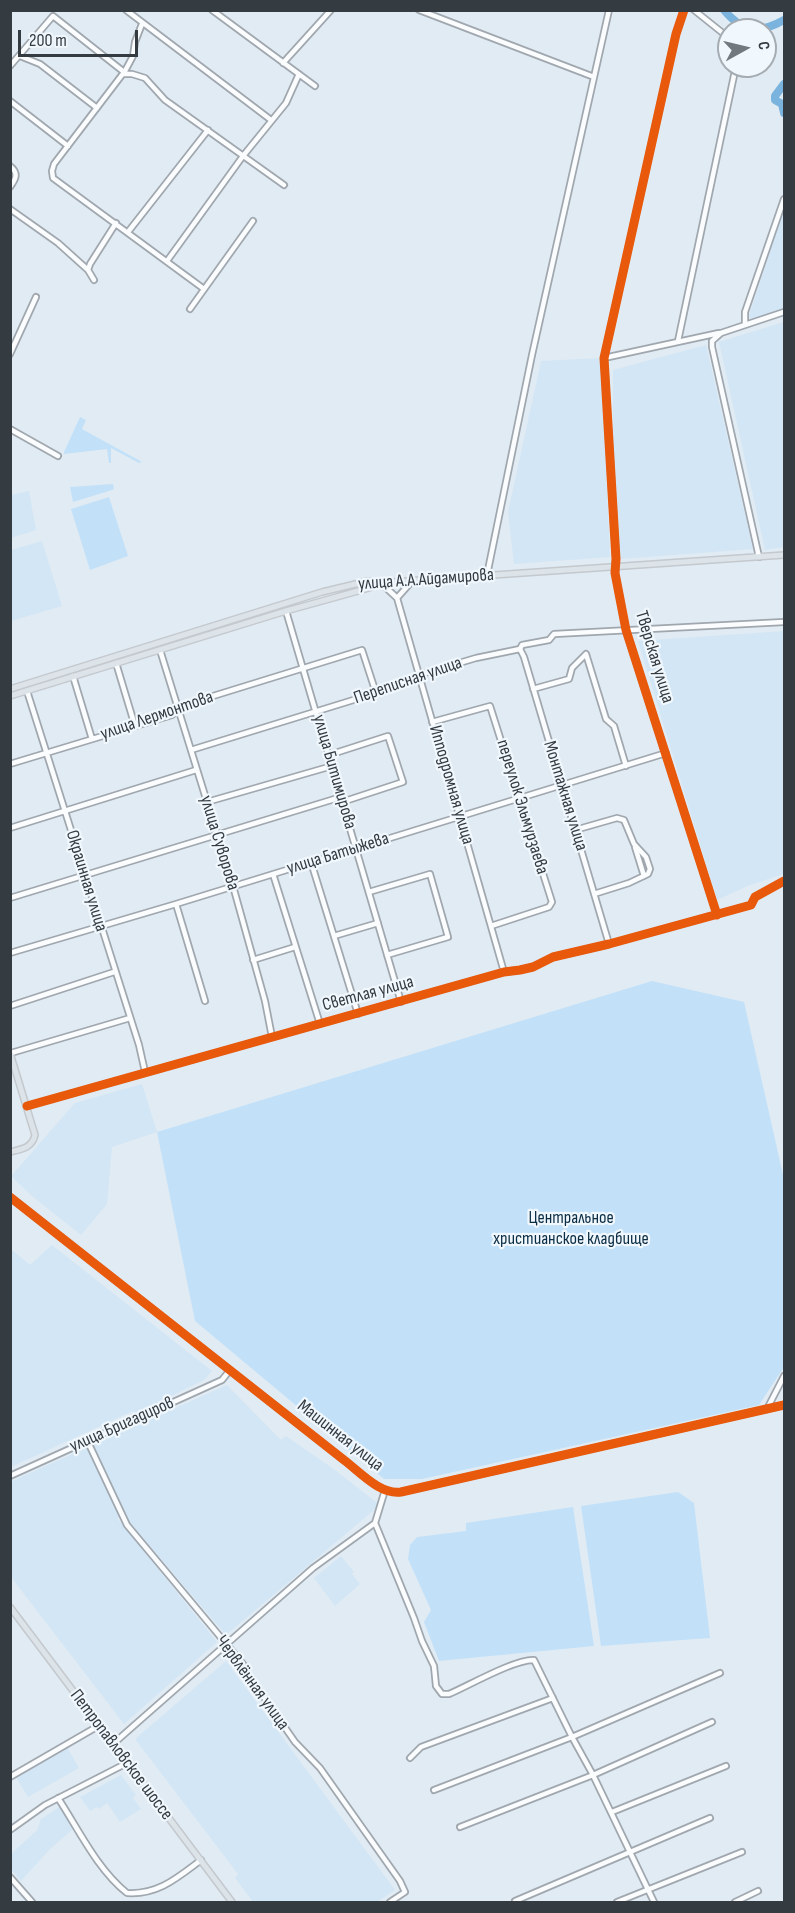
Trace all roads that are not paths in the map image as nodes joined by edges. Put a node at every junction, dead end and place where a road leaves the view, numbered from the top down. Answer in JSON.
{"nodes":[{"id":1,"x":126,"y":10,"type":"edge"},
{"id":2,"x":213,"y":10,"type":"edge"},
{"id":3,"x":331,"y":10,"type":"edge"},
{"id":4,"x":419,"y":10,"type":"edge"},
{"id":5,"x":609,"y":10,"type":"edge"},
{"id":6,"x":684,"y":10,"type":"edge"},
{"id":7,"x":694,"y":10,"type":"edge"},
{"id":8,"x":142,"y":24,"type":"junction"},
{"id":9,"x":717,"y":28,"type":"edge"},
{"id":10,"x":20,"y":56,"type":"junction"},
{"id":11,"x":283,"y":63,"type":"junction"},
{"id":12,"x":10,"y":66,"type":"edge"},
{"id":13,"x":124,"y":73,"type":"junction"},
{"id":14,"x":299,"y":74,"type":"junction"},
{"id":15,"x":594,"y":77,"type":"junction"},
{"id":16,"x":733,"y":78,"type":"edge"},
{"id":17,"x":315,"y":86,"type":"dead end"},
{"id":18,"x":10,"y":101,"type":"edge"},
{"id":19,"x":97,"y":108,"type":"junction"},
{"id":20,"x":271,"y":120,"type":"junction"},
{"id":21,"x":208,"y":130,"type":"junction"},
{"id":22,"x":68,"y":146,"type":"junction"},
{"id":23,"x":243,"y":156,"type":"junction"},
{"id":24,"x":10,"y":166,"type":"edge"},
{"id":25,"x":284,"y":185,"type":"dead end"},
{"id":26,"x":10,"y":187,"type":"edge"},
{"id":27,"x":784,"y":199,"type":"edge"},
{"id":28,"x":10,"y":209,"type":"edge"},
{"id":29,"x":253,"y":221,"type":"dead end"},
{"id":30,"x":116,"y":224,"type":"junction"},
{"id":31,"x":128,"y":232,"type":"junction"},
{"id":32,"x":167,"y":261,"type":"junction"},
{"id":33,"x":88,"y":270,"type":"junction"},
{"id":34,"x":94,"y":280,"type":"dead end"},
{"id":35,"x":204,"y":289,"type":"junction"},
{"id":36,"x":36,"y":297,"type":"dead end"},
{"id":37,"x":190,"y":309,"type":"dead end"},
{"id":38,"x":784,"y":312,"type":"edge"},
{"id":39,"x":745,"y":325,"type":"junction"},
{"id":40,"x":721,"y":333,"type":"junction"},
{"id":41,"x":678,"y":341,"type":"junction"},
{"id":42,"x":10,"y":354,"type":"edge"},
{"id":43,"x":604,"y":358,"type":"junction"},
{"id":44,"x":10,"y":429,"type":"edge"},
{"id":45,"x":58,"y":456,"type":"dead end"},
{"id":46,"x":784,"y":555,"type":"edge"},
{"id":47,"x":759,"y":557,"type":"junction"},
{"id":48,"x":615,"y":567,"type":"junction"},
{"id":49,"x":487,"y":575,"type":"junction"},
{"id":50,"x":368,"y":580,"type":"junction"},
{"id":51,"x":413,"y":580,"type":"junction"},
{"id":52,"x":379,"y":583,"type":"junction"},
{"id":53,"x":369,"y":588,"type":"junction"},
{"id":54,"x":397,"y":598,"type":"junction"},
{"id":55,"x":286,"y":611,"type":"junction"},
{"id":56,"x":784,"y":622,"type":"edge"},
{"id":57,"x":626,"y":630,"type":"junction"},
{"id":58,"x":520,"y":649,"type":"junction"},
{"id":59,"x":160,"y":650,"type":"junction"},
{"id":60,"x":116,"y":663,"type":"junction"},
{"id":61,"x":303,"y":668,"type":"junction"},
{"id":62,"x":73,"y":676,"type":"junction"},
{"id":63,"x":418,"y":677,"type":"junction"},
{"id":64,"x":10,"y":689,"type":"edge"},
{"id":65,"x":533,"y":689,"type":"junction"},
{"id":66,"x":27,"y":691,"type":"junction"},
{"id":67,"x":376,"y":693,"type":"junction"},
{"id":68,"x":10,"y":696,"type":"edge"},
{"id":69,"x":178,"y":710,"type":"junction"},
{"id":70,"x":316,"y":711,"type":"junction"},
{"id":71,"x":432,"y":722,"type":"junction"},
{"id":72,"x":135,"y":726,"type":"junction"},
{"id":73,"x":92,"y":739,"type":"junction"},
{"id":74,"x":191,"y":750,"type":"junction"},
{"id":75,"x":47,"y":753,"type":"junction"},
{"id":76,"x":666,"y":753,"type":"junction"},
{"id":77,"x":329,"y":755,"type":"junction"},
{"id":78,"x":10,"y":764,"type":"edge"},
{"id":79,"x":332,"y":766,"type":"junction"},
{"id":80,"x":626,"y":766,"type":"junction"},
{"id":81,"x":196,"y":770,"type":"junction"},
{"id":82,"x":562,"y":786,"type":"junction"},
{"id":83,"x":521,"y":798,"type":"junction"},
{"id":84,"x":342,"y":799,"type":"junction"},
{"id":85,"x":207,"y":802,"type":"junction"},
{"id":86,"x":66,"y":811,"type":"junction"},
{"id":87,"x":461,"y":816,"type":"junction"},
{"id":88,"x":10,"y":828,"type":"edge"},
{"id":89,"x":575,"y":830,"type":"junction"},
{"id":90,"x":217,"y":834,"type":"junction"},
{"id":91,"x":356,"y":848,"type":"junction"},
{"id":92,"x":311,"y":862,"type":"junction"},
{"id":93,"x":273,"y":874,"type":"junction"},
{"id":94,"x":84,"y":876,"type":"junction"},
{"id":95,"x":784,"y":881,"type":"edge"},
{"id":96,"x":233,"y":886,"type":"junction"},
{"id":97,"x":369,"y":892,"type":"junction"},
{"id":98,"x":594,"y":894,"type":"junction"},
{"id":99,"x":10,"y":898,"type":"edge"},
{"id":100,"x":176,"y":904,"type":"junction"},
{"id":101,"x":717,"y":915,"type":"junction"},
{"id":102,"x":378,"y":923,"type":"junction"},
{"id":103,"x":100,"y":926,"type":"junction"},
{"id":104,"x":491,"y":926,"type":"junction"},
{"id":105,"x":334,"y":936,"type":"junction"},
{"id":106,"x":609,"y":944,"type":"junction"},
{"id":107,"x":295,"y":947,"type":"junction"},
{"id":108,"x":10,"y":953,"type":"edge"},
{"id":109,"x":387,"y":955,"type":"junction"},
{"id":110,"x":252,"y":960,"type":"junction"},
{"id":111,"x":114,"y":972,"type":"junction"},
{"id":112,"x":504,"y":972,"type":"junction"},
{"id":113,"x":205,"y":1001,"type":"dead end"},
{"id":114,"x":401,"y":1002,"type":"junction"},
{"id":115,"x":10,"y":1005,"type":"edge"},
{"id":116,"x":358,"y":1014,"type":"junction"},
{"id":117,"x":130,"y":1017,"type":"junction"},
{"id":118,"x":320,"y":1024,"type":"junction"},
{"id":119,"x":272,"y":1037,"type":"junction"},
{"id":120,"x":11,"y":1053,"type":"edge"},
{"id":121,"x":145,"y":1072,"type":"junction"},
{"id":122,"x":27,"y":1106,"type":"junction"},
{"id":123,"x":10,"y":1152,"type":"edge"},
{"id":124,"x":10,"y":1197,"type":"edge"},
{"id":125,"x":230,"y":1370,"type":"junction"},
{"id":126,"x":784,"y":1376,"type":"edge"},
{"id":127,"x":784,"y":1405,"type":"edge"},
{"id":128,"x":767,"y":1409,"type":"junction"},
{"id":129,"x":87,"y":1440,"type":"junction"},
{"id":130,"x":10,"y":1476,"type":"edge"},
{"id":131,"x":385,"y":1490,"type":"junction"},
{"id":132,"x":375,"y":1523,"type":"junction"},
{"id":133,"x":10,"y":1607,"type":"edge"},
{"id":134,"x":226,"y":1646,"type":"junction"},
{"id":135,"x":720,"y":1673,"type":"dead end"},
{"id":136,"x":553,"y":1698,"type":"junction"},
{"id":137,"x":712,"y":1722,"type":"dead end"},
{"id":138,"x":100,"y":1725,"type":"junction"},
{"id":139,"x":572,"y":1737,"type":"junction"},
{"id":140,"x":113,"y":1744,"type":"junction"},
{"id":141,"x":410,"y":1758,"type":"dead end"},
{"id":142,"x":127,"y":1763,"type":"junction"},
{"id":143,"x":726,"y":1766,"type":"dead end"},
{"id":144,"x":594,"y":1774,"type":"junction"},
{"id":145,"x":10,"y":1777,"type":"edge"},
{"id":146,"x":434,"y":1790,"type":"dead end"},
{"id":147,"x":58,"y":1797,"type":"junction"},
{"id":148,"x":612,"y":1812,"type":"junction"},
{"id":149,"x":710,"y":1818,"type":"dead end"},
{"id":150,"x":460,"y":1827,"type":"dead end"},
{"id":151,"x":10,"y":1830,"type":"edge"},
{"id":152,"x":629,"y":1851,"type":"junction"},
{"id":153,"x":742,"y":1852,"type":"dead end"},
{"id":154,"x":201,"y":1860,"type":"junction"},
{"id":155,"x":10,"y":1877,"type":"edge"},
{"id":156,"x":647,"y":1891,"type":"junction"},
{"id":157,"x":758,"y":1891,"type":"dead end"},
{"id":158,"x":515,"y":1901,"type":"dead end"},
{"id":159,"x":32,"y":1902,"type":"edge"},
{"id":160,"x":232,"y":1902,"type":"edge"},
{"id":161,"x":390,"y":1902,"type":"edge"},
{"id":162,"x":617,"y":1902,"type":"edge"},
{"id":163,"x":654,"y":1902,"type":"edge"},
{"id":164,"x":735,"y":1902,"type":"edge"}],
"edges":[{"from":1,"to":8,"type":"street"},
{"from":2,"to":11,"type":"street"},
{"from":3,"to":11,"type":"street"},
{"from":4,"to":15,"type":"street"},
{"from":5,"to":15,"type":"street"},
{"from":6,"to":43,"type":"street","name":"Тверская улица"},
{"from":7,"to":9,"type":"street"},
{"from":8,"to":13,"type":"street"},
{"from":8,"to":20,"type":"street"},
{"from":10,"to":12,"type":"street"},
{"from":10,"to":13,"type":"street"},
{"from":10,"to":19,"type":"street"},
{"from":11,"to":14,"type":"street"},
{"from":13,"to":19,"type":"street"},
{"from":13,"to":21,"type":"street"},
{"from":14,"to":17,"type":"street"},
{"from":14,"to":20,"type":"street"},
{"from":15,"to":49,"type":"street"},
{"from":16,"to":41,"type":"street"},
{"from":18,"to":22,"type":"street"},
{"from":19,"to":22,"type":"street"},
{"from":20,"to":23,"type":"street"},
{"from":21,"to":23,"type":"street"},
{"from":21,"to":31,"type":"street"},
{"from":22,"to":30,"type":"street"},
{"from":23,"to":25,"type":"street"},
{"from":23,"to":32,"type":"street"},
{"from":24,"to":26,"type":"street"},
{"from":27,"to":39,"type":"street"},
{"from":28,"to":33,"type":"street"},
{"from":29,"to":35,"type":"street"},
{"from":30,"to":31,"type":"street"},
{"from":30,"to":33,"type":"street"},
{"from":31,"to":32,"type":"street"},
{"from":32,"to":35,"type":"street"},
{"from":33,"to":34,"type":"street"},
{"from":35,"to":37,"type":"street"},
{"from":36,"to":42,"type":"street"},
{"from":38,"to":39,"type":"street"},
{"from":39,"to":40,"type":"street"},
{"from":40,"to":41,"type":"street"},
{"from":40,"to":47,"type":"street"},
{"from":41,"to":43,"type":"street"},
{"from":43,"to":48,"type":"street","name":"Тверская улица"},
{"from":44,"to":45,"type":"street"},
{"from":46,"to":47,"type":"main road","name":"улица А.А.Айдамирова"},
{"from":47,"to":48,"type":"main road","name":"улица А.А.Айдамирова"},
{"from":48,"to":49,"type":"main road","name":"улица А.А.Айдамирова"},
{"from":48,"to":57,"type":"street","name":"Тверская улица"},
{"from":49,"to":51,"type":"main road","name":"улица А.А.Айдамирова"},
{"from":50,"to":52,"type":"main road","name":"улица А.А.Айдамирова"},
{"from":50,"to":53,"type":"main road"},
{"from":50,"to":64,"type":"main road","name":"улица А.А.Айдамирова"},
{"from":51,"to":52,"type":"main road","name":"улица А.А.Айдамирова"},
{"from":51,"to":54,"type":"street"},
{"from":52,"to":53,"type":"main road","name":"улица А.А.Айдамирова"},
{"from":52,"to":54,"type":"street"},
{"from":53,"to":55,"type":"main road","name":"улица А.А.Айдамирова"},
{"from":54,"to":63,"type":"street","name":"Ипподромная улица"},
{"from":55,"to":59,"type":"main road","name":"улица А.А.Айдамирова"},
{"from":55,"to":61,"type":"street","name":"улица Битимирова"},
{"from":56,"to":57,"type":"street","name":"Переписная улица"},
{"from":57,"to":58,"type":"street","name":"Переписная улица"},
{"from":57,"to":76,"type":"street","name":"Тверская улица"},
{"from":58,"to":63,"type":"street","name":"Переписная улица"},
{"from":58,"to":65,"type":"street","name":"Монтажная улица"},
{"from":59,"to":60,"type":"main road","name":"улица А.А.Айдамирова"},
{"from":59,"to":69,"type":"street","name":"улица Суворова"},
{"from":60,"to":62,"type":"main road","name":"улица А.А.Айдамирова"},
{"from":60,"to":72,"type":"street"},
{"from":61,"to":67,"type":"street","name":"улица Лермонтова"},
{"from":61,"to":69,"type":"street","name":"улица Лермонтова"},
{"from":61,"to":70,"type":"street","name":"улица Битимирова"},
{"from":62,"to":66,"type":"main road","name":"улица А.А.Айдамирова"},
{"from":62,"to":73,"type":"street"},
{"from":63,"to":67,"type":"street","name":"Переписная улица"},
{"from":63,"to":71,"type":"street","name":"Ипподромная улица"},
{"from":65,"to":80,"type":"street"},
{"from":65,"to":82,"type":"street","name":"Монтажная улица"},
{"from":66,"to":68,"type":"main road","name":"улица А.А.Айдамирова"},
{"from":66,"to":75,"type":"street","name":"Окраинная улица"},
{"from":67,"to":70,"type":"street","name":"Переписная улица"},
{"from":69,"to":72,"type":"street","name":"улица Лермонтова"},
{"from":69,"to":74,"type":"street","name":"улица Суворова"},
{"from":70,"to":74,"type":"street","name":"Переписная улица"},
{"from":70,"to":77,"type":"street","name":"улица Битимирова"},
{"from":71,"to":83,"type":"street","name":"переулок Эльмурзаева"},
{"from":71,"to":87,"type":"street","name":"Ипподромная улица"},
{"from":72,"to":73,"type":"street","name":"улица Лермонтова"},
{"from":73,"to":75,"type":"street","name":"улица Лермонтова"},
{"from":74,"to":81,"type":"street","name":"улица Суворова"},
{"from":75,"to":78,"type":"street","name":"улица Лермонтова"},
{"from":75,"to":86,"type":"street","name":"Окраинная улица"},
{"from":76,"to":80,"type":"street","name":"улица Батыжева"},
{"from":76,"to":101,"type":"street","name":"Тверская улица"},
{"from":77,"to":79,"type":"street","name":"улица Битимирова"},
{"from":77,"to":84,"type":"street"},
{"from":79,"to":84,"type":"street","name":"улица Битимирова"},
{"from":79,"to":85,"type":"street"},
{"from":80,"to":82,"type":"street","name":"улица Батыжева"},
{"from":81,"to":85,"type":"street","name":"улица Суворова"},
{"from":81,"to":86,"type":"street"},
{"from":82,"to":83,"type":"street","name":"улица Батыжева"},
{"from":82,"to":89,"type":"street","name":"Монтажная улица"},
{"from":83,"to":87,"type":"street","name":"улица Батыжева"},
{"from":83,"to":104,"type":"street","name":"переулок Эльмурзаева"},
{"from":84,"to":90,"type":"street"},
{"from":84,"to":91,"type":"street","name":"улица Битимирова"},
{"from":85,"to":90,"type":"street","name":"улица Суворова"},
{"from":86,"to":88,"type":"street"},
{"from":86,"to":94,"type":"street","name":"Окраинная улица"},
{"from":87,"to":91,"type":"street","name":"улица Батыжева"},
{"from":87,"to":104,"type":"street","name":"Ипподромная улица"},
{"from":89,"to":98,"type":"street","name":"Монтажная улица"},
{"from":89,"to":98,"type":"street"},
{"from":90,"to":94,"type":"street"},
{"from":90,"to":96,"type":"street","name":"улица Суворова"},
{"from":91,"to":92,"type":"street","name":"улица Батыжева"},
{"from":91,"to":97,"type":"street","name":"улица Битимирова"},
{"from":92,"to":93,"type":"street","name":"улица Батыжева"},
{"from":92,"to":105,"type":"street"},
{"from":93,"to":96,"type":"street","name":"улица Батыжева"},
{"from":93,"to":107,"type":"street"},
{"from":94,"to":99,"type":"street"},
{"from":94,"to":103,"type":"street","name":"Окраинная улица"},
{"from":95,"to":101,"type":"street","name":"Светлая улица"},
{"from":96,"to":100,"type":"street","name":"улица Батыжева"},
{"from":96,"to":110,"type":"street","name":"улица Суворова"},
{"from":97,"to":102,"type":"street","name":"улица Битимирова"},
{"from":97,"to":109,"type":"street"},
{"from":98,"to":106,"type":"street","name":"Монтажная улица"},
{"from":100,"to":103,"type":"street","name":"улица Батыжева"},
{"from":100,"to":113,"type":"street"},
{"from":101,"to":106,"type":"street","name":"Светлая улица"},
{"from":102,"to":105,"type":"street"},
{"from":102,"to":109,"type":"street","name":"улица Битимирова"},
{"from":103,"to":108,"type":"street","name":"улица Батыжева"},
{"from":103,"to":111,"type":"street","name":"Окраинная улица"},
{"from":104,"to":112,"type":"street","name":"Ипподромная улица"},
{"from":105,"to":116,"type":"street"},
{"from":106,"to":112,"type":"street","name":"Светлая улица"},
{"from":107,"to":110,"type":"street"},
{"from":107,"to":118,"type":"street"},
{"from":109,"to":114,"type":"street","name":"улица Битимирова"},
{"from":110,"to":119,"type":"street","name":"улица Суворова"},
{"from":111,"to":115,"type":"street"},
{"from":111,"to":117,"type":"street","name":"Окраинная улица"},
{"from":112,"to":114,"type":"street","name":"Светлая улица"},
{"from":114,"to":116,"type":"street","name":"Светлая улица"},
{"from":116,"to":118,"type":"street","name":"Светлая улица"},
{"from":117,"to":120,"type":"street"},
{"from":117,"to":121,"type":"street","name":"Окраинная улица"},
{"from":118,"to":119,"type":"street","name":"Светлая улица"},
{"from":119,"to":121,"type":"street","name":"Светлая улица"},
{"from":120,"to":122,"type":"main road"},
{"from":121,"to":122,"type":"street","name":"Светлая улица"},
{"from":122,"to":123,"type":"main road"},
{"from":124,"to":125,"type":"street","name":"Машинная улица"},
{"from":125,"to":129,"type":"street","name":"улица Бригадиров"},
{"from":125,"to":131,"type":"street","name":"Машинная улица"},
{"from":126,"to":128,"type":"street"},
{"from":127,"to":128,"type":"street","name":"Машинная улица"},
{"from":128,"to":131,"type":"street","name":"Машинная улица"},
{"from":129,"to":130,"type":"street","name":"улица Бригадиров"},
{"from":129,"to":134,"type":"street","name":"Червлённая улица"},
{"from":131,"to":132,"type":"street"},
{"from":132,"to":134,"type":"street"},
{"from":132,"to":136,"type":"street"},
{"from":133,"to":138,"type":"main road","name":"Петропавловское шоссе"},
{"from":134,"to":140,"type":"street"},
{"from":134,"to":161,"type":"street","name":"Червлённая улица"},
{"from":135,"to":139,"type":"street"},
{"from":136,"to":139,"type":"street"},
{"from":136,"to":141,"type":"street"},
{"from":137,"to":144,"type":"street"},
{"from":138,"to":140,"type":"main road","name":"Петропавловское шоссе"},
{"from":138,"to":145,"type":"street"},
{"from":139,"to":144,"type":"street"},
{"from":139,"to":146,"type":"street"},
{"from":140,"to":142,"type":"main road","name":"Петропавловское шоссе"},
{"from":142,"to":147,"type":"street"},
{"from":142,"to":154,"type":"main road","name":"Петропавловское шоссе"},
{"from":143,"to":148,"type":"street"},
{"from":144,"to":148,"type":"street"},
{"from":144,"to":150,"type":"street"},
{"from":147,"to":151,"type":"street"},
{"from":147,"to":154,"type":"street"},
{"from":148,"to":152,"type":"street"},
{"from":149,"to":152,"type":"street"},
{"from":152,"to":156,"type":"street"},
{"from":152,"to":158,"type":"street"},
{"from":153,"to":156,"type":"street"},
{"from":154,"to":160,"type":"main road","name":"Петропавловское шоссе"},
{"from":155,"to":159,"type":"street"},
{"from":156,"to":162,"type":"street"},
{"from":156,"to":163,"type":"street"},
{"from":157,"to":164,"type":"street"}]}
